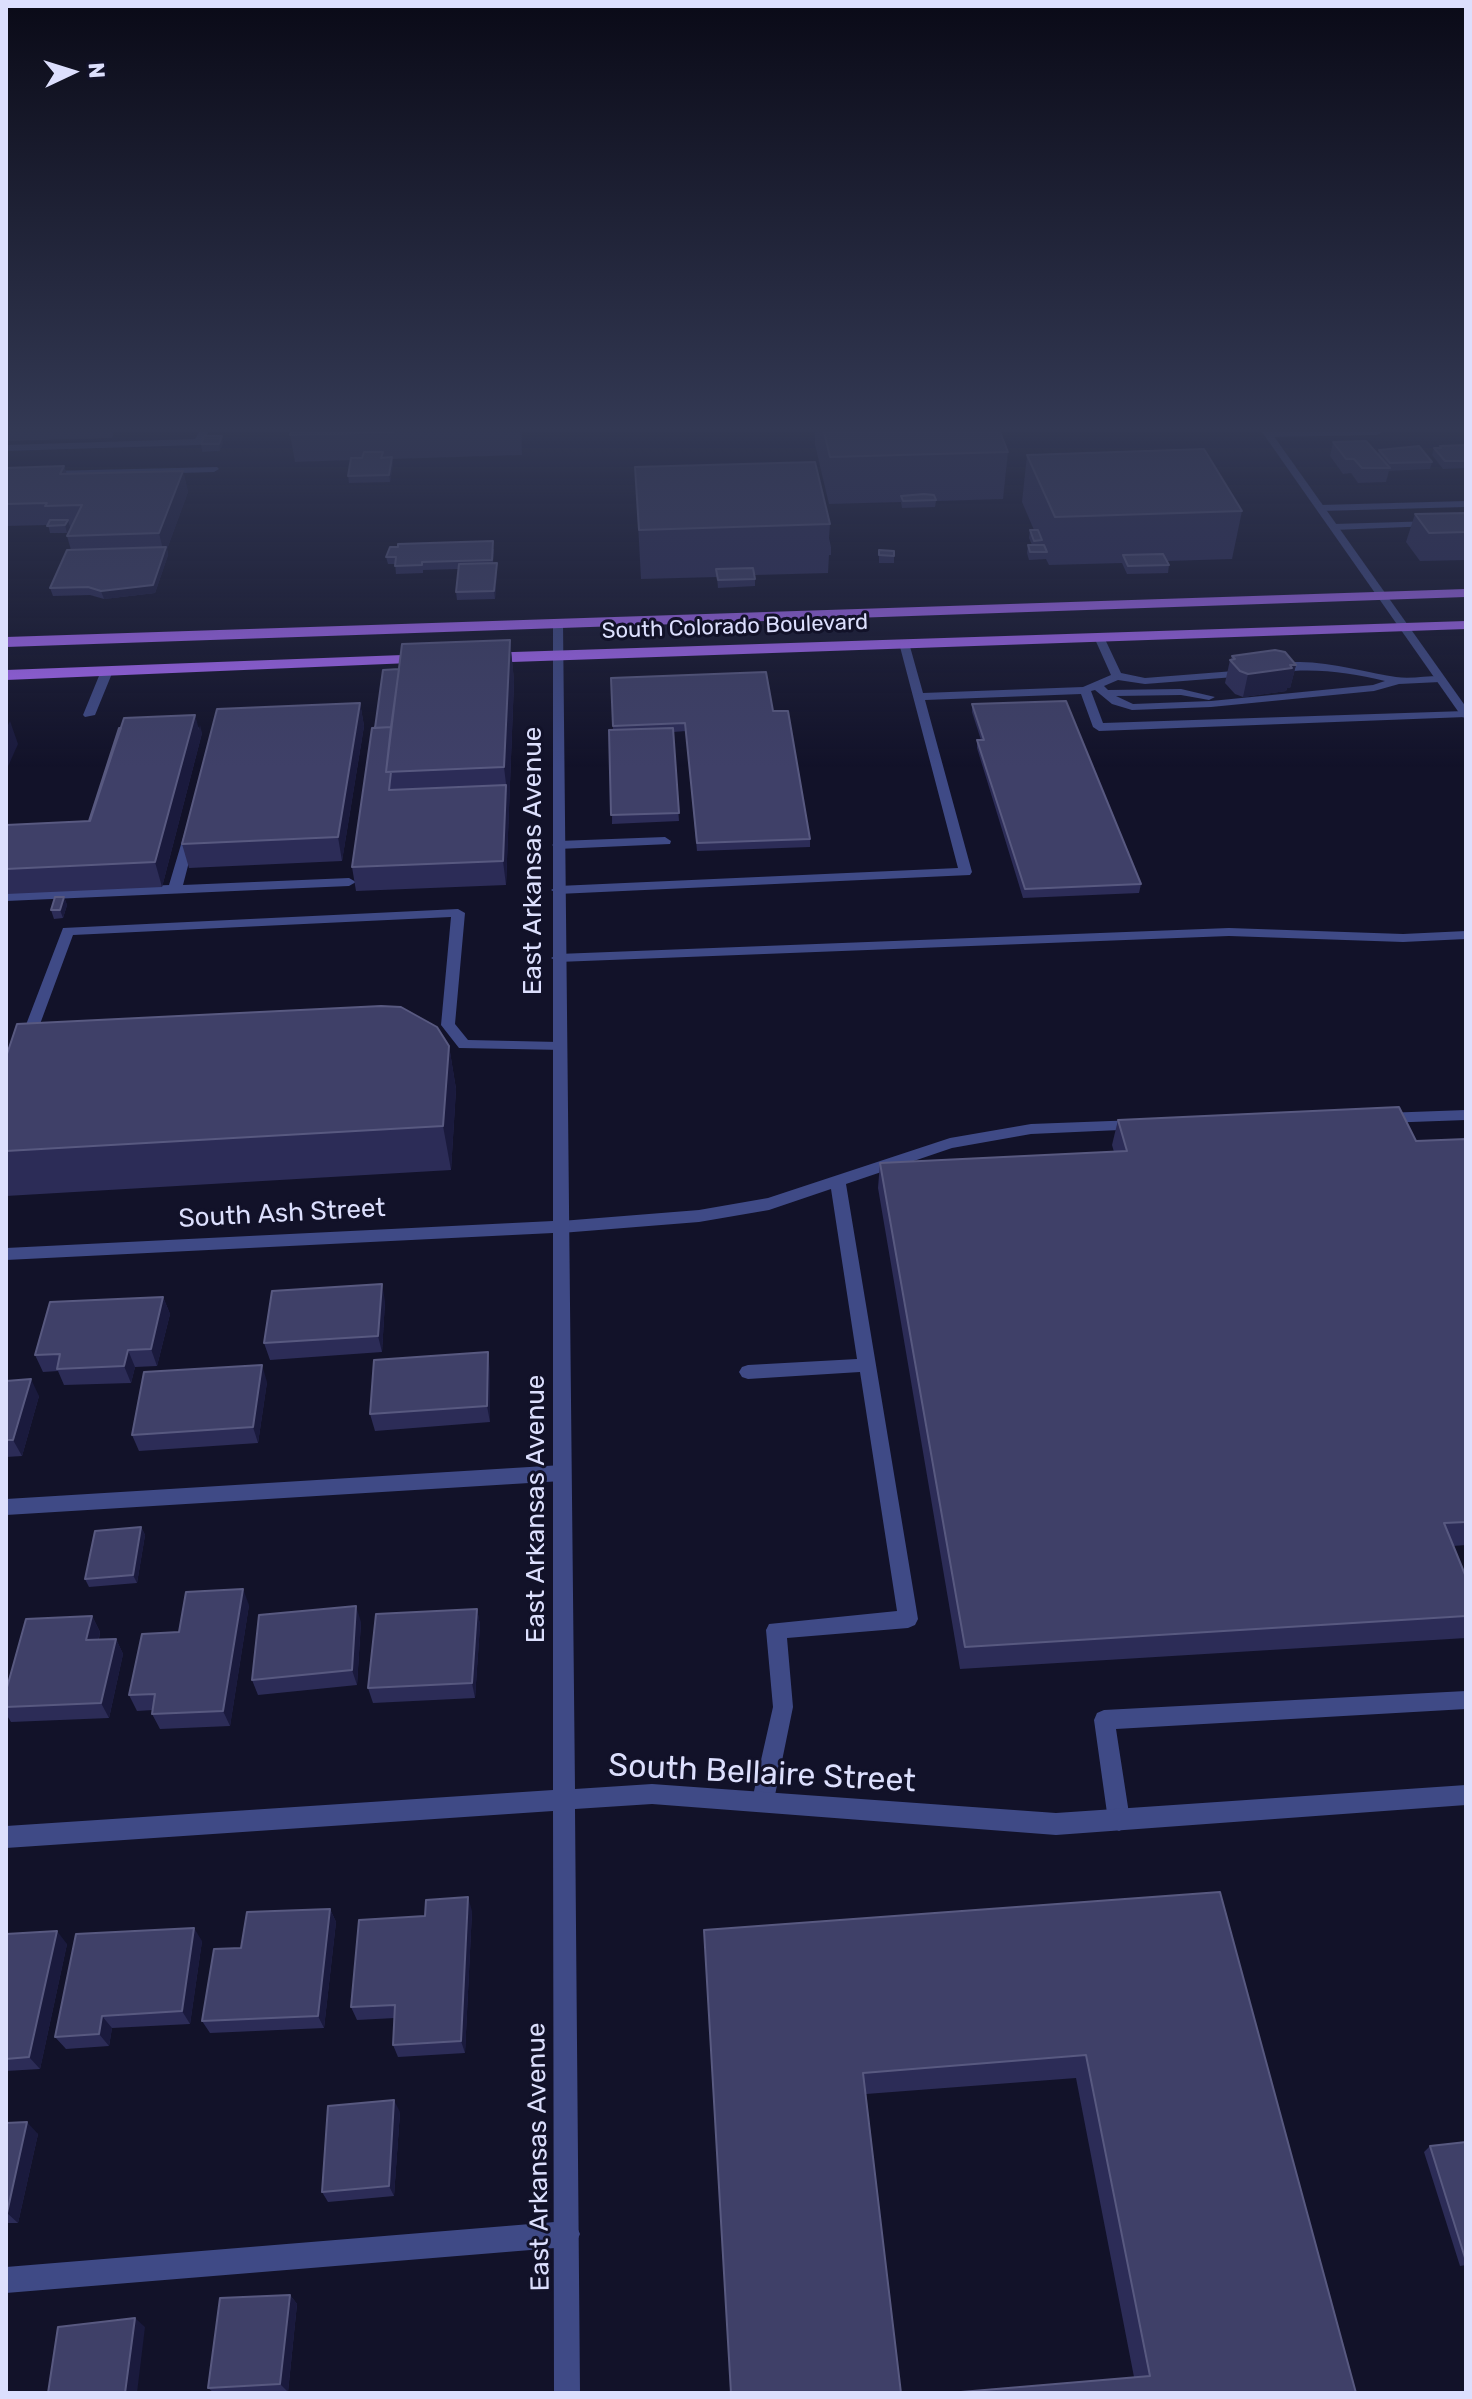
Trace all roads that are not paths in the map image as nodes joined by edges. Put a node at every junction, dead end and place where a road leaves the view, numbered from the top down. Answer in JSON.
{"nodes":[{"id":1,"x":1345,"y":544,"type":"edge"},
{"id":2,"x":1466,"y":593,"type":"edge"},
{"id":3,"x":1379,"y":596,"type":"junction"},
{"id":4,"x":558,"y":624,"type":"junction"},
{"id":5,"x":1466,"y":625,"type":"edge"},
{"id":6,"x":1402,"y":626,"type":"junction"},
{"id":7,"x":1099,"y":637,"type":"junction"},
{"id":8,"x":6,"y":642,"type":"edge"},
{"id":9,"x":904,"y":643,"type":"junction"},
{"id":10,"x":559,"y":655,"type":"junction"},
{"id":11,"x":470,"y":658,"type":"edge"},
{"id":12,"x":440,"y":659,"type":"edge"},
{"id":13,"x":107,"y":671,"type":"junction"},
{"id":14,"x":6,"y":675,"type":"edge"},
{"id":15,"x":1117,"y":676,"type":"junction"},
{"id":16,"x":1440,"y":679,"type":"junction"},
{"id":17,"x":1398,"y":681,"type":"junction"},
{"id":18,"x":1090,"y":688,"type":"junction"},
{"id":19,"x":918,"y":697,"type":"junction"},
{"id":20,"x":1465,"y":714,"type":"edge"},
{"id":21,"x":89,"y":715,"type":"dead end"},
{"id":22,"x":195,"y":814,"type":"edge"},
{"id":23,"x":665,"y":841,"type":"dead end"},
{"id":24,"x":558,"y":845,"type":"junction"},
{"id":25,"x":349,"y":882,"type":"edge"},
{"id":26,"x":175,"y":889,"type":"junction"},
{"id":27,"x":558,"y":890,"type":"junction"},
{"id":28,"x":6,"y":897,"type":"edge"},
{"id":29,"x":1466,"y":935,"type":"edge"},
{"id":30,"x":558,"y":958,"type":"junction"},
{"id":31,"x":6,"y":1046,"type":"edge"},
{"id":32,"x":559,"y":1047,"type":"junction"},
{"id":33,"x":1466,"y":1115,"type":"edge"},
{"id":34,"x":1369,"y":1118,"type":"edge"},
{"id":35,"x":1151,"y":1125,"type":"edge"},
{"id":36,"x":838,"y":1183,"type":"junction"},
{"id":37,"x":561,"y":1227,"type":"junction"},
{"id":38,"x":6,"y":1254,"type":"edge"},
{"id":39,"x":866,"y":1365,"type":"junction"},
{"id":40,"x":748,"y":1372,"type":"dead end"},
{"id":41,"x":562,"y":1473,"type":"junction"},
{"id":42,"x":6,"y":1507,"type":"edge"},
{"id":43,"x":1466,"y":1700,"type":"edge"},
{"id":44,"x":1466,"y":1795,"type":"edge"},
{"id":45,"x":564,"y":1797,"type":"junction"},
{"id":46,"x":763,"y":1800,"type":"junction"},
{"id":47,"x":1119,"y":1820,"type":"junction"},
{"id":48,"x":6,"y":1837,"type":"edge"},
{"id":49,"x":567,"y":2234,"type":"junction"},
{"id":50,"x":6,"y":2280,"type":"edge"},
{"id":51,"x":567,"y":2393,"type":"edge"}],
"edges":[{"from":1,"to":3,"type":"street"},
{"from":2,"to":3,"type":"main road","name":"South Colorado Boulevard"},
{"from":3,"to":4,"type":"main road","name":"South Colorado Boulevard"},
{"from":3,"to":6,"type":"street"},
{"from":4,"to":8,"type":"main road","name":"South Colorado Boulevard"},
{"from":4,"to":10,"type":"street","name":"East Arkansas Avenue"},
{"from":5,"to":6,"type":"main road","name":"South Colorado Boulevard"},
{"from":6,"to":7,"type":"main road","name":"South Colorado Boulevard"},
{"from":6,"to":16,"type":"street"},
{"from":7,"to":9,"type":"main road","name":"South Colorado Boulevard"},
{"from":7,"to":15,"type":"street"},
{"from":9,"to":10,"type":"main road","name":"South Colorado Boulevard"},
{"from":9,"to":19,"type":"street"},
{"from":10,"to":11,"type":"main road","name":"South Colorado Boulevard"},
{"from":10,"to":24,"type":"street","name":"East Arkansas Avenue"},
{"from":12,"to":13,"type":"main road"},
{"from":13,"to":14,"type":"main road"},
{"from":13,"to":21,"type":"street"},
{"from":15,"to":17,"type":"street"},
{"from":15,"to":18,"type":"street"},
{"from":16,"to":17,"type":"street"},
{"from":16,"to":20,"type":"street"},
{"from":17,"to":18,"type":"street"},
{"from":18,"to":19,"type":"street"},
{"from":18,"to":20,"type":"street"},
{"from":19,"to":27,"type":"street"},
{"from":22,"to":26,"type":"street"},
{"from":23,"to":24,"type":"street"},
{"from":24,"to":27,"type":"street","name":"East Arkansas Avenue"},
{"from":25,"to":26,"type":"street"},
{"from":26,"to":28,"type":"street"},
{"from":27,"to":30,"type":"street","name":"East Arkansas Avenue"},
{"from":29,"to":30,"type":"street"},
{"from":30,"to":32,"type":"street","name":"East Arkansas Avenue"},
{"from":31,"to":32,"type":"street"},
{"from":32,"to":37,"type":"street","name":"East Arkansas Avenue"},
{"from":33,"to":34,"type":"street"},
{"from":35,"to":36,"type":"street","name":"South Ash Street"},
{"from":36,"to":37,"type":"street","name":"South Ash Street"},
{"from":36,"to":39,"type":"street"},
{"from":37,"to":38,"type":"street","name":"South Ash Street"},
{"from":37,"to":41,"type":"street","name":"East Arkansas Avenue"},
{"from":39,"to":40,"type":"street"},
{"from":39,"to":46,"type":"street"},
{"from":41,"to":42,"type":"street"},
{"from":41,"to":45,"type":"street","name":"East Arkansas Avenue"},
{"from":43,"to":47,"type":"street"},
{"from":44,"to":47,"type":"street","name":"South Bellaire Street"},
{"from":45,"to":46,"type":"street","name":"South Bellaire Street"},
{"from":45,"to":48,"type":"street","name":"South Bellaire Street"},
{"from":45,"to":49,"type":"street","name":"East Arkansas Avenue"},
{"from":46,"to":47,"type":"street","name":"South Bellaire Street"},
{"from":49,"to":50,"type":"street"},
{"from":49,"to":51,"type":"street","name":"East Arkansas Avenue"}]}
